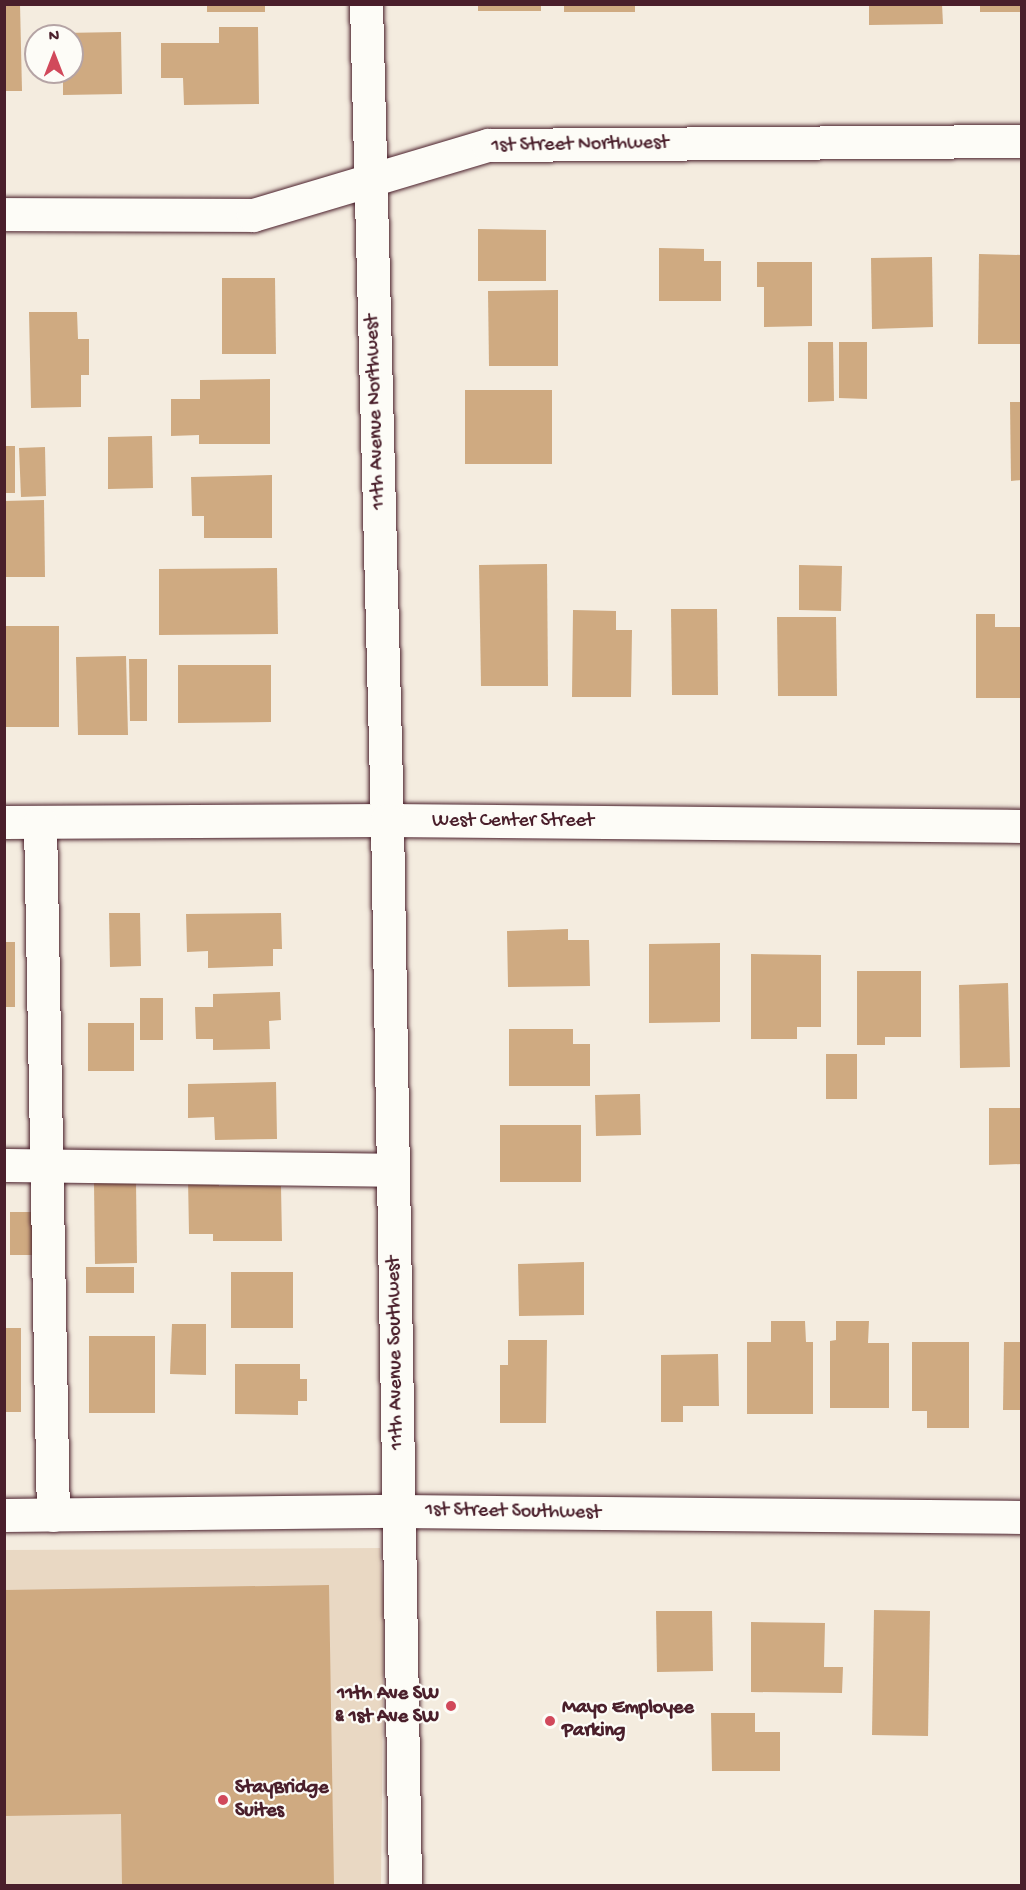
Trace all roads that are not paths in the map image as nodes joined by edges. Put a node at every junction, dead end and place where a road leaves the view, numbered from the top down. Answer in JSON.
{"nodes":[{"id":1,"x":366,"y":4,"type":"edge"},
{"id":2,"x":1022,"y":141,"type":"edge"},
{"id":3,"x":369,"y":178,"type":"junction"},
{"id":4,"x":4,"y":214,"type":"edge"},
{"id":5,"x":387,"y":820,"type":"junction"},
{"id":6,"x":4,"y":822,"type":"edge"},
{"id":7,"x":40,"y":822,"type":"junction"},
{"id":8,"x":1022,"y":825,"type":"edge"},
{"id":9,"x":48,"y":1164,"type":"junction"},
{"id":10,"x":4,"y":1165,"type":"edge"},
{"id":11,"x":393,"y":1170,"type":"junction"},
{"id":12,"x":399,"y":1511,"type":"junction"},
{"id":13,"x":4,"y":1515,"type":"edge"},
{"id":14,"x":53,"y":1515,"type":"junction"},
{"id":15,"x":1022,"y":1517,"type":"edge"},
{"id":16,"x":405,"y":1886,"type":"edge"}],
"edges":[{"from":1,"to":3,"type":"street","name":"11th Avenue Northwest"},
{"from":2,"to":3,"type":"street","name":"1st Street Northwest"},
{"from":3,"to":4,"type":"street","name":"1st Street Northwest"},
{"from":3,"to":5,"type":"street","name":"11th Avenue Northwest"},
{"from":5,"to":7,"type":"street","name":"West Center Street"},
{"from":5,"to":8,"type":"street","name":"West Center Street"},
{"from":5,"to":11,"type":"street","name":"11th Avenue Southwest"},
{"from":6,"to":7,"type":"street","name":"West Center Street"},
{"from":7,"to":9,"type":"street"},
{"from":9,"to":10,"type":"street"},
{"from":9,"to":11,"type":"street"},
{"from":9,"to":14,"type":"street"},
{"from":11,"to":12,"type":"street","name":"11th Avenue Southwest"},
{"from":12,"to":14,"type":"street","name":"1st Street Southwest"},
{"from":12,"to":15,"type":"street","name":"1st Street Southwest"},
{"from":12,"to":16,"type":"street","name":"11th Avenue Southwest"},
{"from":13,"to":14,"type":"street","name":"1st Street Southwest"}]}
